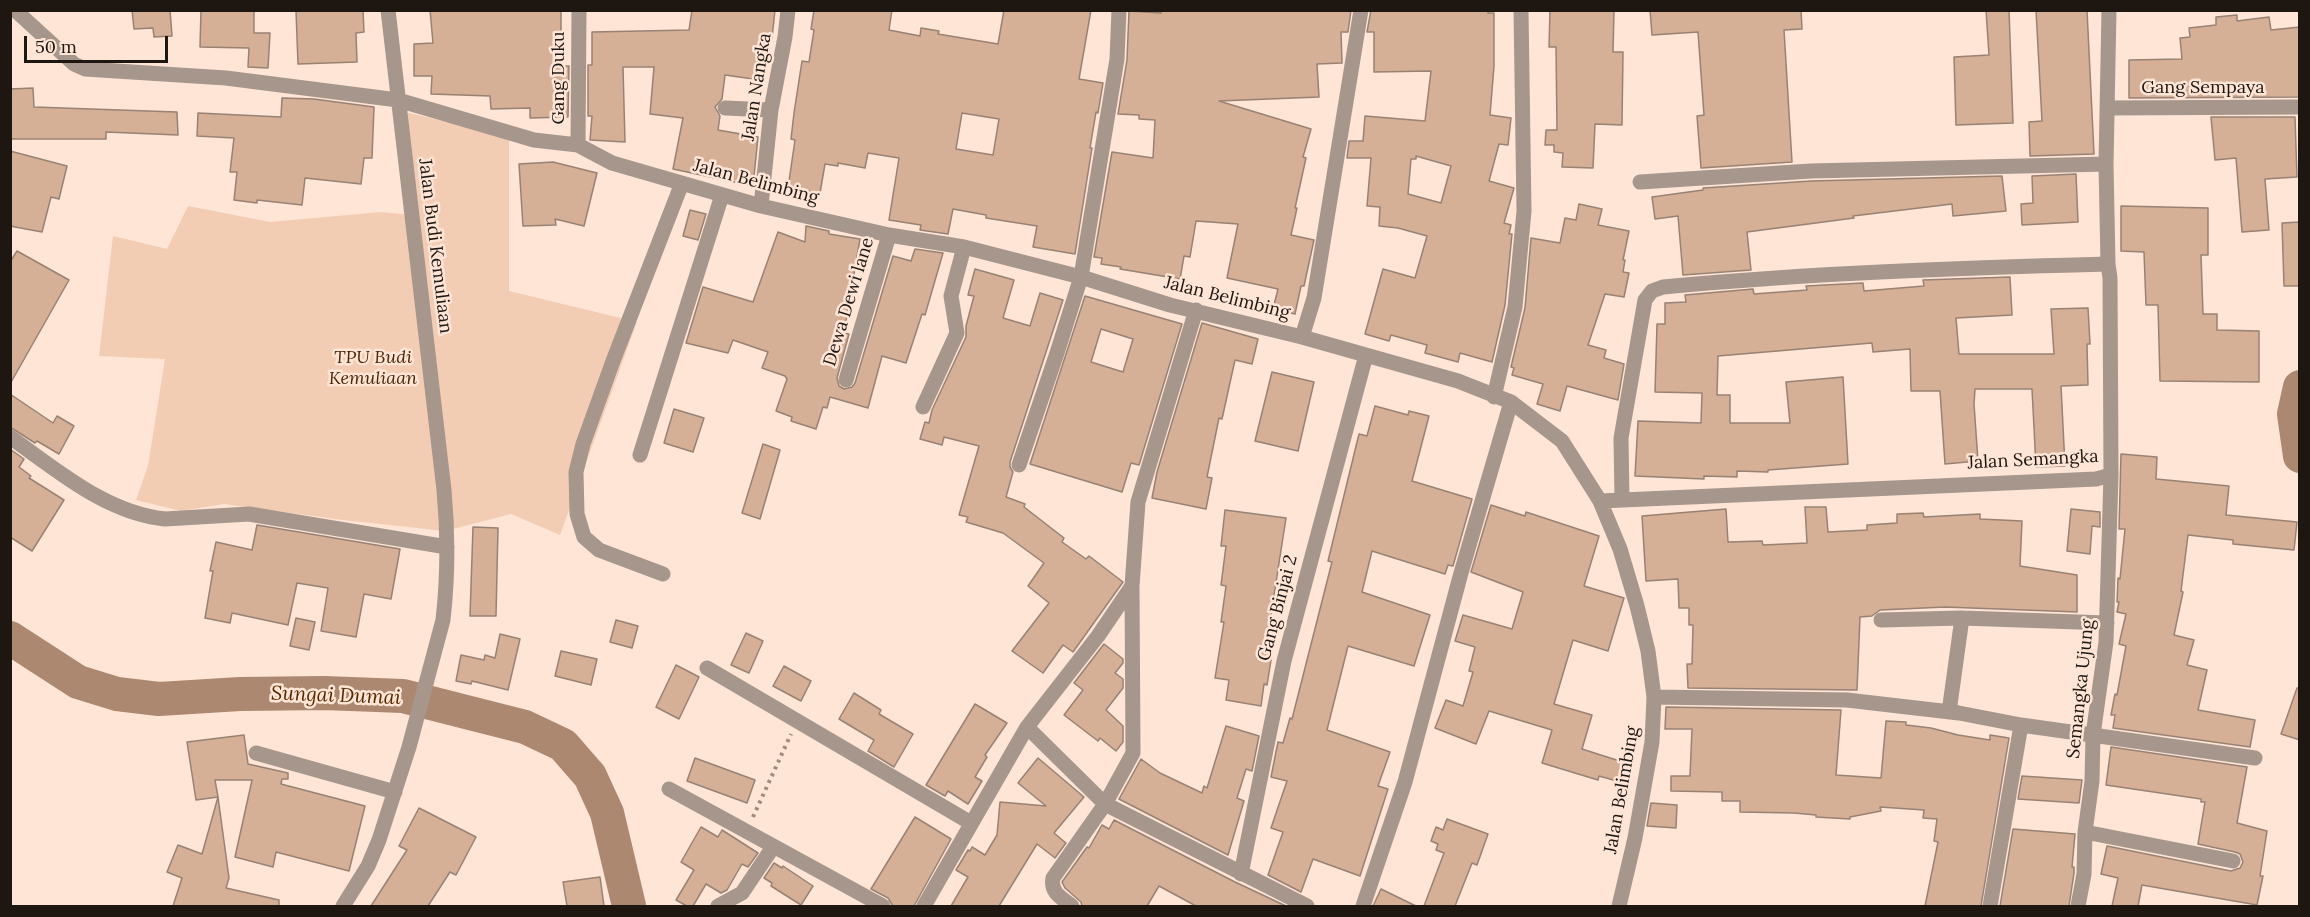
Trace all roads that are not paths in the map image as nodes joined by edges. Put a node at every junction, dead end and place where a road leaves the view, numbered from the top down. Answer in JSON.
{"nodes":[{"id":1,"x":15,"y":10,"type":"edge"},
{"id":2,"x":388,"y":10,"type":"edge"},
{"id":3,"x":579,"y":10,"type":"edge"},
{"id":4,"x":788,"y":10,"type":"edge"},
{"id":5,"x":1119,"y":10,"type":"edge"},
{"id":6,"x":1361,"y":10,"type":"edge"},
{"id":7,"x":1521,"y":10,"type":"edge"},
{"id":8,"x":2109,"y":10,"type":"edge"},
{"id":9,"x":398,"y":100,"type":"junction"},
{"id":10,"x":2300,"y":106,"type":"edge"},
{"id":11,"x":725,"y":108,"type":"dead end"},
{"id":12,"x":2107,"y":108,"type":"junction"},
{"id":13,"x":771,"y":110,"type":"junction"},
{"id":14,"x":578,"y":145,"type":"junction"},
{"id":15,"x":2106,"y":164,"type":"junction"},
{"id":16,"x":1640,"y":182,"type":"dead end"},
{"id":17,"x":682,"y":183,"type":"junction"},
{"id":18,"x":722,"y":195,"type":"junction"},
{"id":19,"x":761,"y":206,"type":"junction"},
{"id":20,"x":889,"y":235,"type":"junction"},
{"id":21,"x":964,"y":247,"type":"junction"},
{"id":22,"x":2108,"y":264,"type":"junction"},
{"id":23,"x":1081,"y":277,"type":"junction"},
{"id":24,"x":1196,"y":310,"type":"junction"},
{"id":25,"x":1302,"y":338,"type":"junction"},
{"id":26,"x":1366,"y":355,"type":"junction"},
{"id":27,"x":846,"y":380,"type":"dead end"},
{"id":28,"x":1494,"y":397,"type":"junction"},
{"id":29,"x":1511,"y":402,"type":"junction"},
{"id":30,"x":923,"y":408,"type":"dead end"},
{"id":31,"x":10,"y":437,"type":"edge"},
{"id":32,"x":640,"y":455,"type":"dead end"},
{"id":33,"x":1019,"y":465,"type":"dead end"},
{"id":34,"x":2111,"y":475,"type":"junction"},
{"id":35,"x":1622,"y":500,"type":"junction"},
{"id":36,"x":1600,"y":501,"type":"junction"},
{"id":37,"x":447,"y":547,"type":"junction"},
{"id":38,"x":663,"y":574,"type":"dead end"},
{"id":39,"x":1132,"y":586,"type":"junction"},
{"id":40,"x":1962,"y":618,"type":"junction"},
{"id":41,"x":1881,"y":620,"type":"dead end"},
{"id":42,"x":2107,"y":623,"type":"junction"},
{"id":43,"x":707,"y":668,"type":"dead end"},
{"id":44,"x":1654,"y":697,"type":"junction"},
{"id":45,"x":1949,"y":712,"type":"junction"},
{"id":46,"x":2021,"y":725,"type":"junction"},
{"id":47,"x":1027,"y":727,"type":"junction"},
{"id":48,"x":2093,"y":735,"type":"junction"},
{"id":49,"x":256,"y":753,"type":"dead end"},
{"id":50,"x":2255,"y":758,"type":"dead end"},
{"id":51,"x":669,"y":789,"type":"dead end"},
{"id":52,"x":395,"y":792,"type":"junction"},
{"id":53,"x":1105,"y":804,"type":"junction"},
{"id":54,"x":972,"y":823,"type":"junction"},
{"id":55,"x":2085,"y":832,"type":"junction"},
{"id":56,"x":773,"y":847,"type":"junction"},
{"id":57,"x":2233,"y":861,"type":"dead end"},
{"id":58,"x":1241,"y":874,"type":"junction"},
{"id":59,"x":864,"y":901,"type":"edge"},
{"id":60,"x":343,"y":906,"type":"edge"},
{"id":61,"x":718,"y":906,"type":"edge"},
{"id":62,"x":884,"y":906,"type":"edge"},
{"id":63,"x":924,"y":906,"type":"edge"},
{"id":64,"x":1072,"y":906,"type":"edge"},
{"id":65,"x":1307,"y":906,"type":"edge"},
{"id":66,"x":1363,"y":906,"type":"edge"},
{"id":67,"x":1619,"y":906,"type":"edge"},
{"id":68,"x":1990,"y":906,"type":"edge"},
{"id":69,"x":2078,"y":906,"type":"edge"}],
"edges":[{"from":1,"to":9,"type":"street","name":"Jalan Belimbing"},
{"from":2,"to":9,"type":"street","name":"Jalan Budi Kemuliaan"},
{"from":3,"to":14,"type":"street","name":"Gang Duku"},
{"from":4,"to":13,"type":"street","name":"Jalan Nangka"},
{"from":5,"to":23,"type":"street"},
{"from":6,"to":25,"type":"street"},
{"from":7,"to":28,"type":"street"},
{"from":8,"to":12,"type":"street","name":"Jalan Semangka"},
{"from":9,"to":14,"type":"street","name":"Jalan Belimbing"},
{"from":9,"to":37,"type":"street","name":"Jalan Budi Kemuliaan"},
{"from":10,"to":12,"type":"street","name":"Gang Sempaya"},
{"from":11,"to":13,"type":"street"},
{"from":12,"to":15,"type":"street","name":"Jalan Semangka"},
{"from":13,"to":19,"type":"street","name":"Jalan Nangka"},
{"from":14,"to":17,"type":"street","name":"Jalan Belimbing"},
{"from":15,"to":16,"type":"street"},
{"from":15,"to":22,"type":"street","name":"Jalan Semangka"},
{"from":17,"to":18,"type":"street","name":"Jalan Belimbing"},
{"from":17,"to":38,"type":"street"},
{"from":18,"to":19,"type":"street","name":"Jalan Belimbing"},
{"from":18,"to":32,"type":"street"},
{"from":19,"to":20,"type":"street","name":"Jalan Belimbing"},
{"from":20,"to":21,"type":"street","name":"Jalan Belimbing"},
{"from":20,"to":27,"type":"street","name":"Dewa Dewi lane"},
{"from":21,"to":23,"type":"street","name":"Jalan Belimbing"},
{"from":21,"to":30,"type":"street"},
{"from":22,"to":34,"type":"street","name":"Jalan Semangka"},
{"from":22,"to":35,"type":"street"},
{"from":23,"to":24,"type":"street","name":"Jalan Belimbing"},
{"from":23,"to":33,"type":"street"},
{"from":24,"to":25,"type":"street","name":"Jalan Belimbing"},
{"from":24,"to":39,"type":"street"},
{"from":25,"to":26,"type":"street","name":"Jalan Belimbing"},
{"from":26,"to":28,"type":"street","name":"Jalan Belimbing"},
{"from":26,"to":58,"type":"street","name":"Gang Binjai 2"},
{"from":28,"to":29,"type":"street","name":"Jalan Belimbing"},
{"from":29,"to":36,"type":"street","name":"Jalan Belimbing"},
{"from":29,"to":66,"type":"street"},
{"from":31,"to":37,"type":"street"},
{"from":34,"to":35,"type":"street","name":"Jalan Semangka"},
{"from":34,"to":42,"type":"street","name":"Semangka Ujung"},
{"from":35,"to":36,"type":"street","name":"Jalan Semangka"},
{"from":36,"to":44,"type":"street","name":"Jalan Belimbing"},
{"from":37,"to":52,"type":"street","name":"Jalan Budi Kemuliaan"},
{"from":39,"to":47,"type":"street"},
{"from":39,"to":53,"type":"street"},
{"from":40,"to":41,"type":"street"},
{"from":40,"to":42,"type":"street"},
{"from":40,"to":45,"type":"street"},
{"from":42,"to":48,"type":"street","name":"Semangka Ujung"},
{"from":43,"to":54,"type":"street"},
{"from":44,"to":45,"type":"street"},
{"from":44,"to":67,"type":"street","name":"Jalan Belimbing"},
{"from":45,"to":46,"type":"street"},
{"from":46,"to":48,"type":"street"},
{"from":46,"to":68,"type":"street"},
{"from":47,"to":53,"type":"street"},
{"from":47,"to":54,"type":"street"},
{"from":48,"to":50,"type":"street"},
{"from":48,"to":55,"type":"street","name":"Semangka Ujung"},
{"from":49,"to":52,"type":"street"},
{"from":51,"to":56,"type":"street"},
{"from":52,"to":60,"type":"street","name":"Jalan Budi Kemuliaan"},
{"from":53,"to":58,"type":"street"},
{"from":53,"to":64,"type":"street"},
{"from":54,"to":63,"type":"street"},
{"from":55,"to":57,"type":"street"},
{"from":55,"to":69,"type":"street","name":"Semangka Ujung"},
{"from":56,"to":59,"type":"street"},
{"from":56,"to":61,"type":"street"},
{"from":58,"to":65,"type":"street"},
{"from":59,"to":62,"type":"street"}]}
